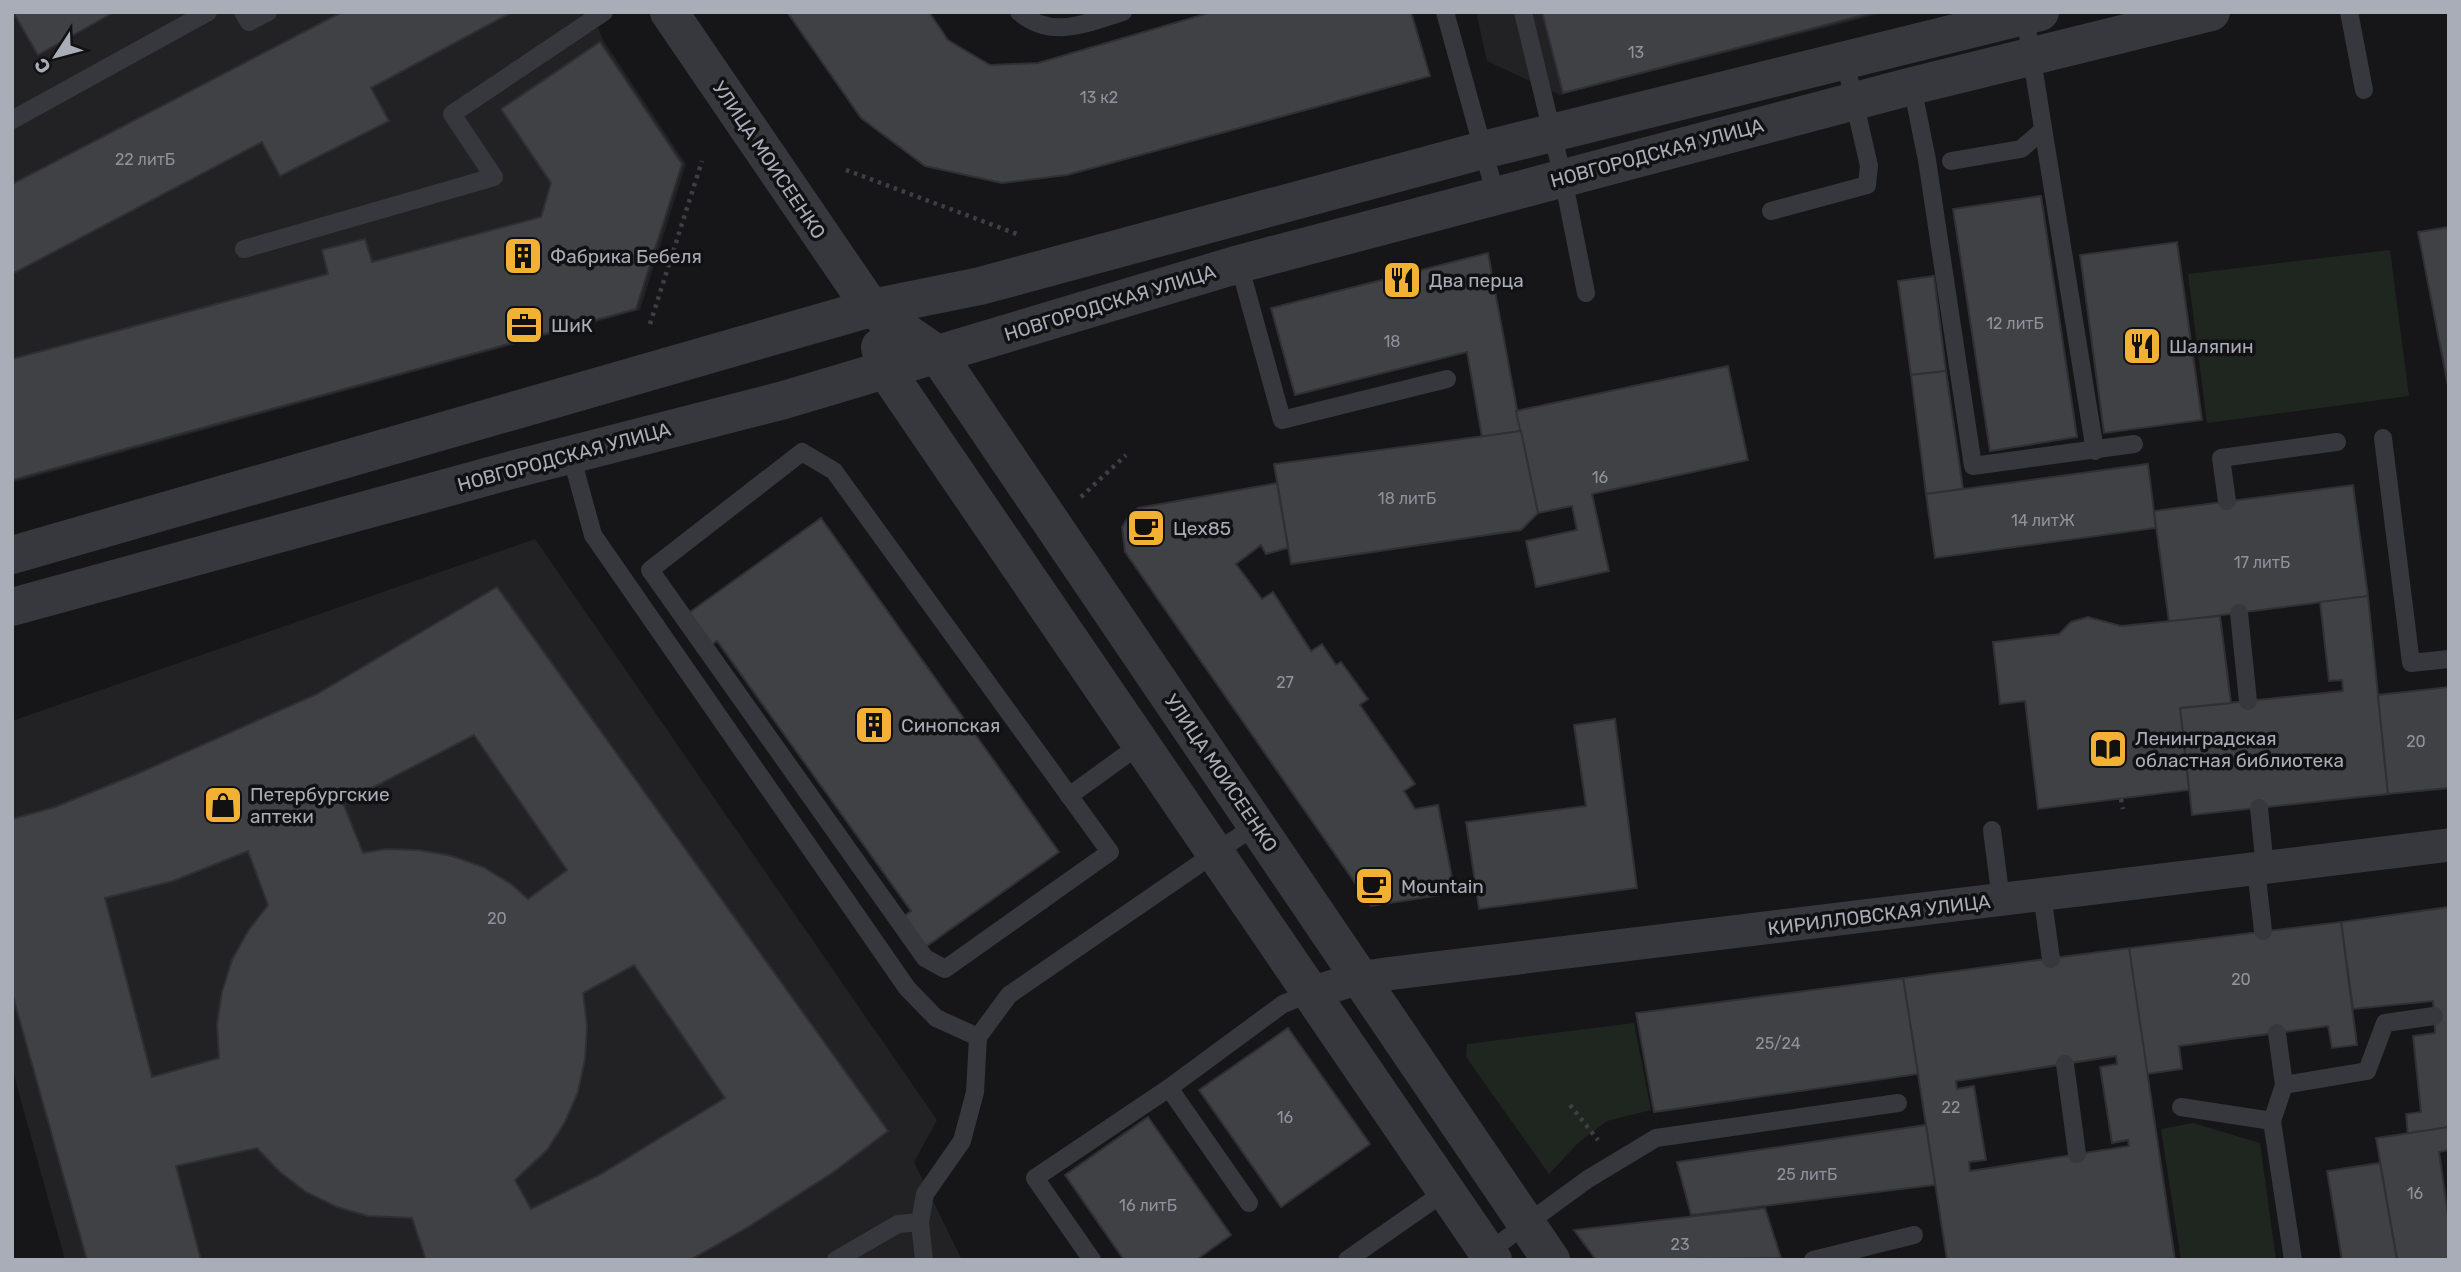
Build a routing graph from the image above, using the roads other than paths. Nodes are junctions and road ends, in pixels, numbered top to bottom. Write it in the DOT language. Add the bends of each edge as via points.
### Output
graph roads {
  1 [pos="208,12"];
  2 [pos="243,12"];
  3 [pos="268,12"];
  4 [pos="604,12"];
  5 [pos="668,12"];
  6 [pos="1019,12"];
  7 [pos="1124,12"];
  8 [pos="1445,12"];
  9 [pos="1523,12"];
  10 [pos="2211,12"];
  11 [pos="2349,12"];
  12 [pos="2032,14"];
  13 [pos="1903,47"];
  14 [pos="2031,56"];
  15 [pos="1845,61"];
  16 [pos="1912,86"];
  17 [pos="2364,90"];
  18 [pos="1855,101"];
  19 [pos="12,120"];
  20 [pos="2043,130"];
  21 [pos="1552,132"];
  22 [pos="1483,150"];
  23 [pos="1951,161"];
  24 [pos="1563,178"];
  25 [pos="1496,196"];
  26 [pos="1771,211"];
  27 [pos="244,249"];
  28 [pos="1239,264"];
  29 [pos="1586,293"];
  30 [pos="871,307"];
  31 [pos="937,354"];
  32 [pos="886,369"];
  33 [pos="1447,379"];
  34 [pos="2383,438"];
  35 [pos="2337,442"];
  36 [pos="2134,444"];
  37 [pos="2095,451"];
  38 [pos="571,455"];
  39 [pos="2227,501"];
  40 [pos="12,555"];
  41 [pos="12,607"];
  42 [pos="2239,613"];
  43 [pos="2449,659"];
  44 [pos="2248,701"];
  45 [pos="1141,744"];
  46 [pos="1069,796"];
  47 [pos="2259,808"];
  48 [pos="1256,825"];
  49 [pos="1992,830"];
  50 [pos="2449,845"];
  51 [pos="1216,853"];
  52 [pos="2260,868"];
  53 [pos="2042,894"];
  54 [pos="2001,900"];
  55 [pos="2263,931"];
  56 [pos="2051,959"];
  57 [pos="1359,978"];
  58 [pos="1311,993"];
  59 [pos="2434,1016"];
  60 [pos="2277,1033"];
  61 [pos="978,1037"];
  62 [pos="2065,1064"];
  63 [pos="2284,1085"];
  64 [pos="1169,1088"];
  65 [pos="1898,1104"];
  66 [pos="2181,1107"];
  67 [pos="2272,1121"];
  68 [pos="2077,1154"];
  69 [pos="1446,1191"];
  70 [pos="1249,1203"];
  71 [pos="919,1222"];
  72 [pos="1527,1225"];
  73 [pos="1914,1235"];
  74 [pos="1491,1256"];
  75 [pos="836,1260"];
  76 [pos="925,1260"];
  77 [pos="1092,1260"];
  78 [pos="1347,1260"];
  79 [pos="1551,1260"];
  80 [pos="1813,1260"];
  81 [pos="2293,1260"];
  1 -- 19 [label="lane"];
  2 -- 3 [label="lane" via="249,22"];
  4 -- 27 [label="lane" via="453,114 495,177"];
  5 -- 30 [label="street, УЛИЦА МОИСЕЕНКО"];
  6 -- 7 [label="lane" via="1033,24 1063,30"];
  8 -- 22 [label="lane"];
  9 -- 21 [label="lane"];
  10 -- 14 [label="street, НОВГОРОДСКАЯ УЛИЦА"];
  11 -- 17 [label="lane"];
  12 -- 13 [label="street"];
  12 -- 14 [label="lane"];
  13 -- 15 [label="street"];
  13 -- 16 [label="lane"];
  14 -- 16 [label="street, НОВГОРОДСКАЯ УЛИЦА"];
  14 -- 20 [label="lane"];
  15 -- 18 [label="lane"];
  15 -- 21 [label="street"];
  16 -- 18 [label="street, НОВГОРОДСКАЯ УЛИЦА"];
  16 -- 37 [label="lane" via="1973,466"];
  18 -- 24 [label="street, НОВГОРОДСКАЯ УЛИЦА"];
  18 -- 26 [label="lane" via="1869,166 1867,185"];
  20 -- 23 [label="lane" via="2021,149"];
  20 -- 37 [label="lane"];
  21 -- 22 [label="street"];
  21 -- 24 [label="lane"];
  22 -- 25 [label="lane"];
  22 -- 30 [label="street" via="981,286"];
  24 -- 25 [label="street, НОВГОРОДСКАЯ УЛИЦА"];
  24 -- 29 [label="lane"];
  25 -- 28 [label="street, НОВГОРОДСКАЯ УЛИЦА"];
  28 -- 31 [label="street, НОВГОРОДСКАЯ УЛИЦА"];
  28 -- 33 [label="lane" via="1282,420"];
  30 -- 31 [label="street, УЛИЦА МОИСЕЕНКО"];
  30 -- 32 [label="street, УЛИЦА МОИСЕЕНКО"];
  30 -- 40 [label="street"];
  31 -- 32 [label="street, НОВГОРОДСКАЯ УЛИЦА"];
  31 -- 48 [label="street, УЛИЦА МОИСЕЕНКО"];
  32 -- 38 [label="street, НОВГОРОДСКАЯ УЛИЦА"];
  32 -- 45 [label="street, УЛИЦА МОИСЕЕНКО"];
  34 -- 43 [label="lane" via="2411,663"];
  35 -- 39 [label="lane" via="2221,458"];
  36 -- 37 [label="lane"];
  38 -- 41 [label="street, НОВГОРОДСКАЯ УЛИЦА"];
  38 -- 61 [label="lane" via="593,535 899,977 936,1018"];
  42 -- 44 [label="lane"];
  45 -- 46 [label="lane"];
  45 -- 51 [label="street, УЛИЦА МОИСЕЕНКО"];
  46 -- 46 [label="lane" via="834,471 802,452 650,570 925,958 935,964 945,969 1110,852"];
  47 -- 52 [label="lane"];
  48 -- 51 [label="lane"];
  48 -- 57 [label="street, УЛИЦА МОИСЕЕНКО"];
  49 -- 54 [label="lane"];
  50 -- 52 [label="street, КИРИЛЛОВСКАЯ УЛИЦА"];
  51 -- 58 [label="street, УЛИЦА МОИСЕЕНКО"];
  51 -- 61 [label="lane" via="1009,995"];
  52 -- 53 [label="street, КИРИЛЛОВСКАЯ УЛИЦА"];
  52 -- 55 [label="lane"];
  53 -- 54 [label="street, КИРИЛЛОВСКАЯ УЛИЦА"];
  53 -- 56 [label="lane"];
  54 -- 57 [label="street, КИРИЛЛОВСКАЯ УЛИЦА"];
  57 -- 58 [label="street, КИРИЛЛОВСКАЯ УЛИЦА"];
  57 -- 72 [label="street, УЛИЦА МОИСЕЕНКО"];
  58 -- 64 [label="lane" via="1283,1004"];
  58 -- 69 [label="street, УЛИЦА МОИСЕЕНКО"];
  59 -- 63 [label="lane" via="2385,1023 2367,1072"];
  60 -- 63 [label="lane"];
  61 -- 71 [label="lane" via="975,1092 962,1141 925,1194"];
  62 -- 68 [label="lane"];
  63 -- 67 [label="lane"];
  64 -- 70 [label="lane"];
  64 -- 77 [label="lane" via="1035,1178"];
  65 -- 72 [label="lane" via="1656,1138 1588,1179"];
  66 -- 67 [label="lane"];
  67 -- 81 [label="lane"];
  69 -- 74 [label="street, УЛИЦА МОИСЕЕНКО"];
  69 -- 78 [label="lane"];
  71 -- 75 [label="lane" via="898,1224"];
  71 -- 76 [label="lane"];
  72 -- 74 [label="lane"];
  72 -- 79 [label="street, УЛИЦА МОИСЕЕНКО"];
  73 -- 80 [label="lane"];
}
